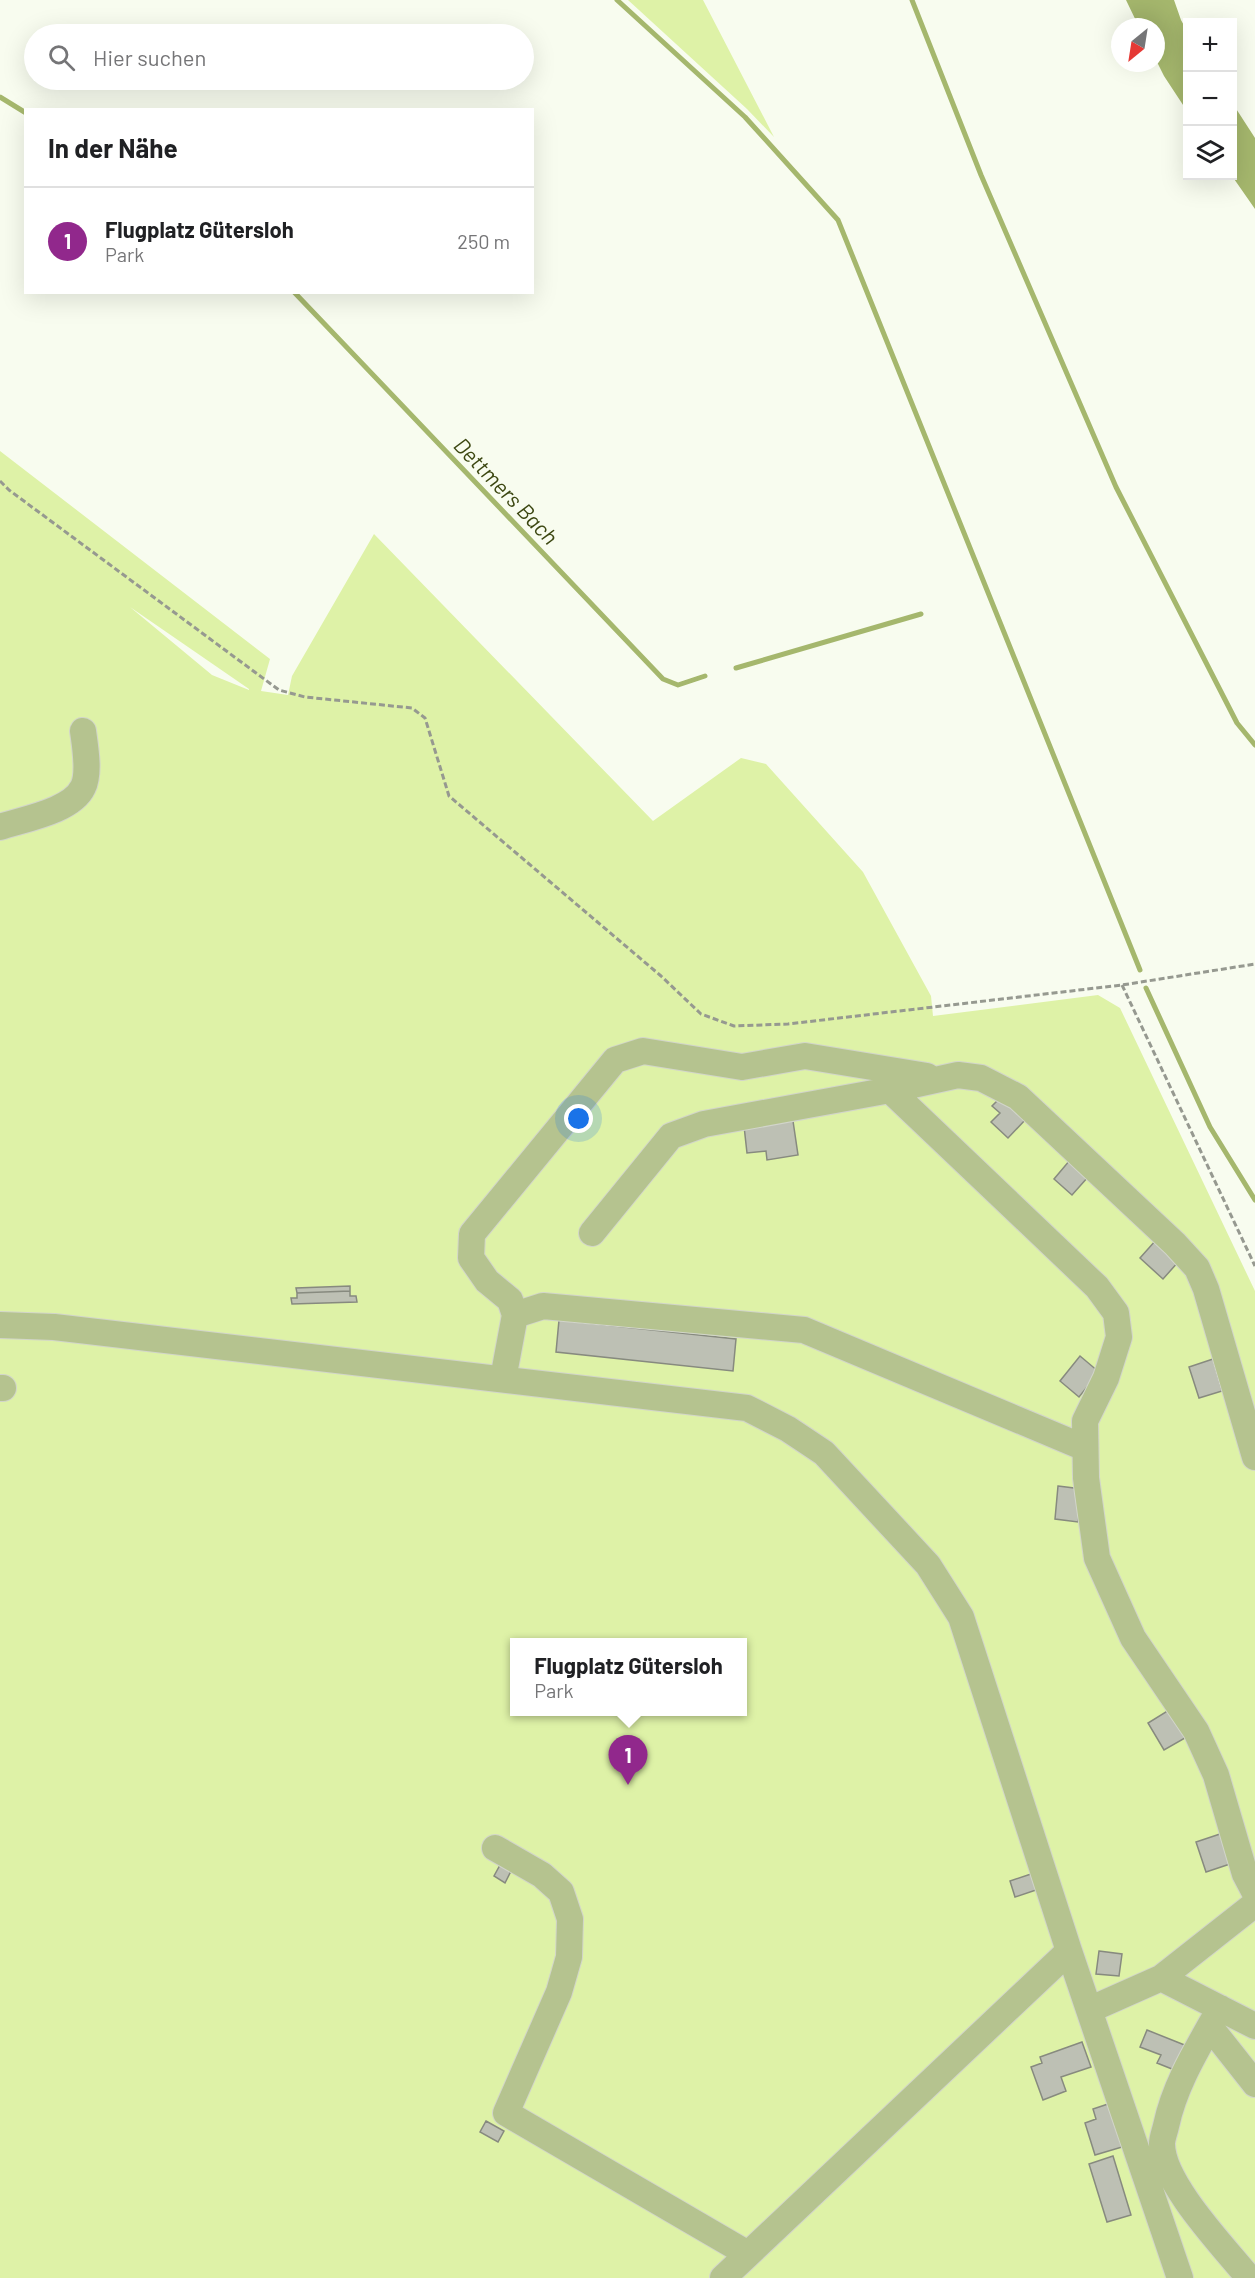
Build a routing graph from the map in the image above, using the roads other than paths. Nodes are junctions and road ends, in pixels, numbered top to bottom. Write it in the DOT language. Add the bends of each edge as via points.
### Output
graph roads {
  1 [pos="83,731"];
  2 [pos="0,827"];
  3 [pos="939,1078"];
  4 [pos="890,1090"];
  5 [pos="592,1233"];
  6 [pos="515,1315"];
  7 [pos="0,1325"];
  8 [pos="503,1379"];
  9 [pos="1085,1448"];
  10 [pos="1255,1457"];
  11 [pos="495,1848"];
  12 [pos="1255,1893"];
  13 [pos="1255,1904"];
  14 [pos="1069,1951"];
  15 [pos="1161,1978"];
  16 [pos="1089,2010"];
  17 [pos="1215,2018"];
  18 [pos="1255,2026"];
  19 [pos="1255,2084"];
  20 [pos="748,2254"];
  21 [pos="1250,2277"];
  22 [pos="723,2278"];
  23 [pos="1180,2278"];
  1 -- 2 [label="lane" via="83,787 66,805"];
  3 -- 4 [label="lane"];
  3 -- 6 [label="lane" via="805,1056 742,1067 643,1051 615,1060 472,1234 471,1258 488,1281 510,1300"];
  3 -- 10 [label="lane" via="981,1078 1018,1096 1197,1268"];
  4 -- 5 [label="lane" via="704,1124 671,1136"];
  4 -- 9 [label="lane" via="1096,1287 1116,1313 1119,1337 1106,1378 1085,1420"];
  6 -- 8 [label="lane"];
  6 -- 9 [label="lane" via="543,1306 804,1330"];
  7 -- 8 [label="lane" via="54,1327"];
  8 -- 14 [label="lane" via="747,1408 824,1453 928,1565 961,1617"];
  9 -- 12 [label="lane" via="1097,1558 1133,1638 1196,1731 1216,1775 1245,1874"];
  11 -- 20 [label="lane" via="542,1875 561,1892 570,1919 569,1957 560,1992 506,2113"];
  13 -- 15 [label="lane"];
  14 -- 16 [label="lane"];
  14 -- 20 [label="lane"];
  15 -- 16 [label="lane"];
  15 -- 17 [label="lane"];
  16 -- 23 [label="lane"];
  17 -- 18 [label="lane"];
  17 -- 19 [label="lane"];
  17 -- 21 [label="lane" via="1180,2081 1162,2144 1168,2170 1187,2201"];
  20 -- 22 [label="lane"];
}
